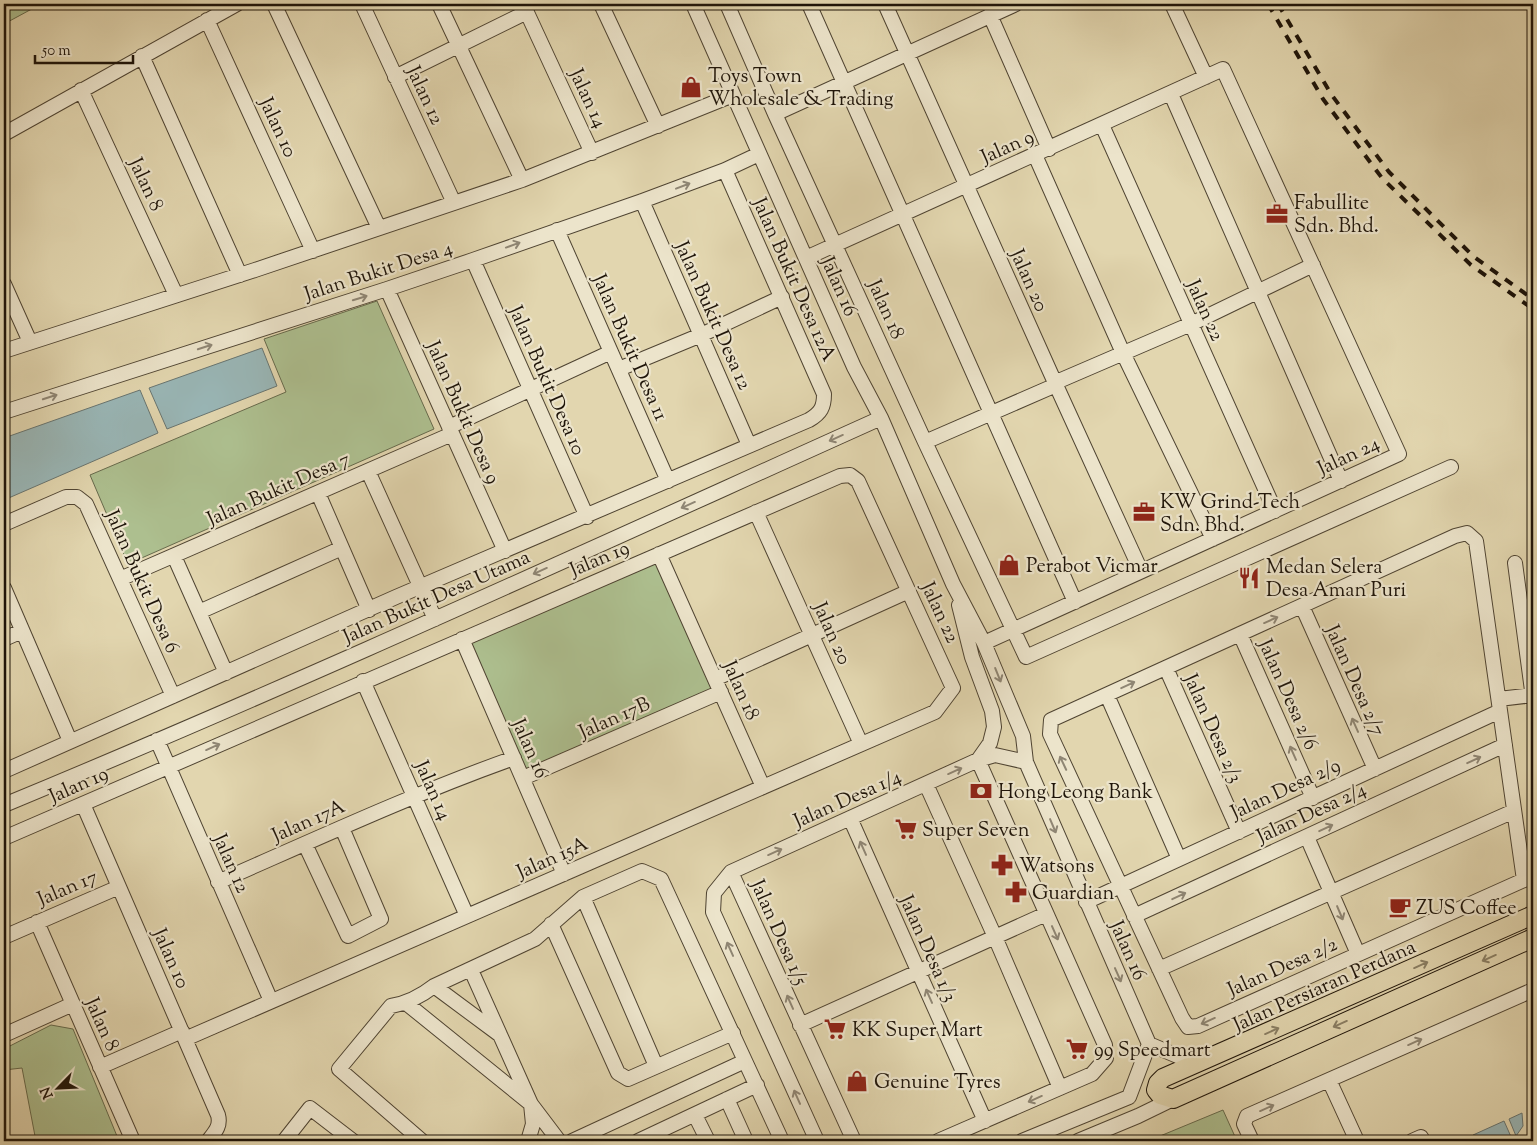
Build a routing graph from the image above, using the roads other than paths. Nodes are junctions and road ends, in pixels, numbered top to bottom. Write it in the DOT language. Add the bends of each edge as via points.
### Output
graph roads {
  1 [pos="237,4"];
  2 [pos="274,4"];
  3 [pos="362,4"];
  4 [pos="439,4"];
  5 [pos="601,4"];
  6 [pos="693,4"];
  7 [pos="727,4"];
  8 [pos="809,4"];
  9 [pos="885,4"];
  10 [pos="1016,4"];
  11 [pos="1172,4"];
  12 [pos="525,8"];
  13 [pos="990,16"];
  14 [pos="208,20"];
  15 [pos="459,45"];
  16 [pos="906,53"];
  17 [pos="142,56"];
  18 [pos="1223,69"];
  19 [pos="395,77"];
  20 [pos="1206,77"];
  21 [pos="843,82"];
  22 [pos="81,90"];
  23 [pos="1171,94"];
  24 [pos="733,95"];
  25 [pos="775,114"];
  26 [pos="1102,125"];
  27 [pos="658,126"];
  28 [pos="4,134"];
  29 [pos="1049,149"];
  30 [pos="592,152"];
  31 [pos="760,154"];
  32 [pos="1035,155"];
  33 [pos="725,170"];
  34 [pos="522,180"];
  35 [pos="966,186"];
  36 [pos="642,201"];
  37 [pos="454,203"];
  38 [pos="902,215"];
  39 [pos="379,228"];
  40 [pos="557,230"];
  41 [pos="835,245"];
  42 [pos="313,250"];
  43 [pos="806,258"];
  44 [pos="473,260"];
  45 [pos="1313,265"];
  46 [pos="240,275"];
  47 [pos="4,284"];
  48 [pos="387,289"];
  49 [pos="1258,292"];
  50 [pos="176,295"];
  51 [pos="782,296"];
  52 [pos="1191,324"];
  53 [pos="701,335"];
  54 [pos="30,342"];
  55 [pos="4,351"];
  56 [pos="611,352"];
  57 [pos="1123,353"];
  58 [pos="619,369"];
  59 [pos="1055,384"];
  60 [pos="530,389"];
  61 [pos="824,405"];
  62 [pos="4,412"];
  63 [pos="990,414"];
  64 [pos="881,418"];
  65 [pos="450,431"];
  66 [pos="925,442"];
  67 [pos="749,444"];
  68 [pos="1451,467"];
  69 [pos="368,471"];
  70 [pos="850,475"];
  71 [pos="668,481"];
  72 [pos="1341,481"];
  73 [pos="318,493"];
  74 [pos="1275,511"];
  75 [pos="756,512"];
  76 [pos="587,517"];
  77 [pos="4,524"];
  78 [pos="1212,539"];
  79 [pos="342,548"];
  80 [pos="505,551"];
  81 [pos="659,554"];
  82 [pos="174,556"];
  83 [pos="1515,563"];
  84 [pos="1141,571"];
  85 [pos="120,579"];
  86 [pos="953,584"];
  87 [pos="420,587"];
  88 [pos="4,588"];
  89 [pos="909,591"];
  90 [pos="1075,602"];
  91 [pos="1302,606"];
  92 [pos="369,610"];
  93 [pos="199,612"];
  94 [pos="435,619"];
  95 [pos="1013,630"];
  96 [pos="22,631"];
  97 [pos="1240,634"];
  98 [pos="812,635"];
  99 [pos="462,638"];
  100 [pos="4,639"];
  101 [pos="984,643"];
  102 [pos="1166,668"];
  103 [pos="226,673"];
  104 [pos="363,681"];
  105 [pos="718,685"];
  106 [pos="1107,695"];
  107 [pos="172,696"];
  108 [pos="1533,696"];
  109 [pos="1499,705"];
  110 [pos="935,712"];
  111 [pos="157,740"];
  112 [pos="70,741"];
  113 [pos="861,744"];
  114 [pos="1505,745"];
  115 [pos="514,758"];
  116 [pos="978,760"];
  117 [pos="1026,762"];
  118 [pos="168,766"];
  119 [pos="1375,769"];
  120 [pos="4,772"];
  121 [pos="523,778"];
  122 [pos="926,784"];
  123 [pos="763,787"];
  124 [pos="414,796"];
  125 [pos="1313,798"];
  126 [pos="82,804"];
  127 [pos="4,805"];
  128 [pos="1514,811"];
  129 [pos="850,818"];
  130 [pos="342,828"];
  131 [pos="1239,832"];
  132 [pos="1306,837"];
  133 [pos="4,838"];
  134 [pos="305,844"];
  135 [pos="1179,859"];
  136 [pos="731,872"];
  137 [pos="564,874"];
  138 [pos="1529,878"];
  139 [pos="218,882"];
  140 [pos="1121,886"];
  141 [pos="119,887"];
  142 [pos="1331,892"];
  143 [pos="583,897"];
  144 [pos="1086,902"];
  145 [pos="1046,914"];
  146 [pos="467,916"];
  147 [pos="1134,916"];
  148 [pos="1533,916"];
  149 [pos="37,922"];
  150 [pos="551,924"];
  151 [pos="4,937"];
  152 [pos="995,937"];
  153 [pos="1533,938"];
  154 [pos="1358,954"];
  155 [pos="1159,969"];
  156 [pos="471,970"];
  157 [pos="918,972"];
  158 [pos="434,986"];
  159 [pos="1533,990"];
  160 [pos="271,1001"];
  161 [pos="73,1004"];
  162 [pos="406,1004"];
  163 [pos="800,1025"];
  164 [pos="732,1033"];
  165 [pos="4,1035"];
  166 [pos="183,1035"];
  167 [pos="500,1036"];
  168 [pos="1149,1044"];
  169 [pos="1207,1059"];
  170 [pos="745,1061"];
  171 [pos="656,1066"];
  172 [pos="100,1067"];
  173 [pos="1329,1080"];
  174 [pos="756,1085"];
  175 [pos="1060,1088"];
  176 [pos="1129,1097"];
  177 [pos="727,1099"];
  178 [pos="1173,1099"];
  179 [pos="531,1104"];
  180 [pos="695,1115"];
  181 [pos="1138,1116"];
  182 [pos="985,1121"];
  183 [pos="133,1141"];
  184 [pos="208,1141"];
  185 [pos="284,1141"];
  186 [pos="354,1141"];
  187 [pos="422,1141"];
  188 [pos="528,1141"];
  189 [pos="559,1141"];
  190 [pos="572,1141"];
  191 [pos="638,1141"];
  192 [pos="708,1141"];
  193 [pos="746,1141"];
  194 [pos="782,1141"];
  195 [pos="817,1141"];
  196 [pos="854,1141"];
  197 [pos="938,1141"];
  198 [pos="1022,1141"];
  199 [pos="1078,1141"];
  200 [pos="1252,1141"];
  201 [pos="1357,1141"];
  202 [pos="1412,1141"];
  203 [pos="1423,1141"];
  1 -- 14 [label="street"];
  2 -- 39 [label="street"];
  3 -- 19 [label="street, Jalan 12"];
  4 -- 15 [label="street"];
  5 -- 27 [label="street"];
  6 -- 24 [label="street, Jalan 16"];
  7 -- 25 [label="street, Jalan 18"];
  8 -- 21 [label="street"];
  9 -- 16 [label="street, Jalan 20"];
  10 -- 13 [label="street"];
  11 -- 20 [label="street"];
  12 -- 15 [label="street"];
  12 -- 30 [label="street, Jalan 14"];
  13 -- 16 [label="street"];
  13 -- 29 [label="street"];
  14 -- 17 [label="street"];
  14 -- 42 [label="street, Jalan 10"];
  15 -- 19 [label="street"];
  15 -- 34 [label="street"];
  16 -- 21 [label="street"];
  16 -- 35 [label="street, Jalan 20"];
  17 -- 22 [label="street"];
  17 -- 46 [label="street"];
  18 -- 20 [label="street, Jalan 9"];
  18 -- 45 [label="street, Jalan 24"];
  19 -- 37 [label="street, Jalan 12"];
  20 -- 23 [label="street, Jalan 9"];
  21 -- 25 [label="street"];
  21 -- 38 [label="street"];
  22 -- 28 [label="street"];
  22 -- 50 [label="street, Jalan 8"];
  23 -- 26 [label="street, Jalan 9"];
  23 -- 49 [label="street"];
  24 -- 27 [label="street, Jalan 14"];
  24 -- 31 [label="street, Jalan 16"];
  25 -- 41 [label="street, Jalan 18"];
  26 -- 29 [label="street, Jalan 9"];
  26 -- 52 [label="street, Jalan 22"];
  27 -- 30 [label="street, Jalan 14"];
  29 -- 32 [label="street, Jalan 9"];
  30 -- 34 [label="street"];
  31 -- 33 [label="street, Jalan Bukit Desa 4"];
  31 -- 43 [label="street, Jalan 16"];
  32 -- 35 [label="street, Jalan 9"];
  32 -- 57 [label="street"];
  36 -- 33 [label="street, Jalan Bukit Desa 4, one-way"];
  33 -- 51 [label="street, Jalan Bukit Desa 12A"];
  34 -- 37 [label="street"];
  35 -- 38 [label="street, Jalan 9"];
  35 -- 59 [label="street, Jalan 20"];
  36 -- 40 [label="street, Jalan Bukit Desa 4"];
  36 -- 53 [label="street, Jalan Bukit Desa 12"];
  37 -- 39 [label="street"];
  38 -- 41 [label="street, Jalan 9"];
  38 -- 63 [label="street"];
  39 -- 42 [label="street"];
  44 -- 40 [label="street, Jalan Bukit Desa 4, one-way"];
  40 -- 56 [label="street, Jalan Bukit Desa 11"];
  41 -- 43 [label="street, Jalan 9"];
  41 -- 66 [label="street, Jalan 18"];
  42 -- 46 [label="street"];
  43 -- 64 [label="street, Jalan 16" via="854,367"];
  44 -- 48 [label="street, Jalan Bukit Desa 4"];
  44 -- 60 [label="street, Jalan Bukit Desa 10"];
  45 -- 49 [label="street"];
  45 -- 72 [label="street, Jalan 24" via="1399,454"];
  46 -- 50 [label="street"];
  47 -- 54 [label="street"];
  62 -- 48 [label="street, Jalan Bukit Desa 4, one-way"];
  48 -- 65 [label="street, Jalan Bukit Desa 9"];
  49 -- 52 [label="street"];
  49 -- 72 [label="street"];
  50 -- 54 [label="street"];
  51 -- 53 [label="street"];
  51 -- 61 [label="street, Jalan Bukit Desa 12A" via="824,394"];
  52 -- 57 [label="street"];
  52 -- 74 [label="street, Jalan 22"];
  53 -- 58 [label="street"];
  53 -- 67 [label="street, Jalan Bukit Desa 12"];
  54 -- 55 [label="street"];
  56 -- 58 [label="street, Jalan Bukit Desa 11"];
  56 -- 60 [label="street, Jalan Bukit Desa 7"];
  57 -- 59 [label="street"];
  57 -- 78 [label="street"];
  58 -- 71 [label="street, Jalan Bukit Desa 11"];
  59 -- 63 [label="street"];
  59 -- 84 [label="street, Jalan 20"];
  60 -- 65 [label="street, Jalan Bukit Desa 7"];
  60 -- 76 [label="street, Jalan Bukit Desa 10"];
  61 -- 67 [label="street, Jalan Bukit Desa Utama" via="819,414 809,420"];
  63 -- 66 [label="street"];
  63 -- 90 [label="street"];
  64 -- 86 [label="street, Jalan 16"];
  64 -- 94 [label="street, Jalan Bukit Desa Utama, one-way"];
  65 -- 69 [label="street, Jalan Bukit Desa 7"];
  65 -- 80 [label="street, Jalan Bukit Desa 9"];
  66 -- 95 [label="street, Jalan 18"];
  67 -- 71 [label="street, Jalan Bukit Desa Utama"];
  68 -- 95 [label="street, Jalan 18" via="1026,658"];
  69 -- 73 [label="street, Jalan Bukit Desa 7"];
  69 -- 87 [label="street"];
  70 -- 75 [label="street, Jalan 19" via="840,476"];
  70 -- 89 [label="street, Jalan 22" via="858,481"];
  71 -- 76 [label="street, Jalan Bukit Desa Utama"];
  72 -- 74 [label="street, Jalan 24"];
  73 -- 79 [label="street"];
  73 -- 82 [label="street, Jalan Bukit Desa 7"];
  74 -- 78 [label="street, Jalan 24"];
  75 -- 81 [label="street, Jalan 19"];
  75 -- 98 [label="street, Jalan 20"];
  76 -- 80 [label="street, Jalan Bukit Desa Utama"];
  77 -- 85 [label="street, Jalan Bukit Desa 6" via="66,497 77,497 86,504"];
  78 -- 84 [label="street, Jalan 24"];
  79 -- 92 [label="street"];
  79 -- 93 [label="street"];
  80 -- 87 [label="street, Jalan Bukit Desa Utama"];
  81 -- 99 [label="street, Jalan 19"];
  81 -- 105 [label="street, Jalan 18"];
  82 -- 85 [label="street, Jalan Bukit Desa 7"];
  82 -- 93 [label="street"];
  83 -- 108 [label="street"];
  84 -- 90 [label="street, Jalan 24"];
  85 -- 107 [label="street, Jalan Bukit Desa 6"];
  86 -- 101 [label="street, Jalan 16"];
  86 -- 116 [label="street, Jalan 16" via="972,657 992,711 994,727 990,743"];
  87 -- 92 [label="street, Jalan Bukit Desa Utama"];
  87 -- 94 [label="street"];
  88 -- 96 [label="street"];
  89 -- 98 [label="street, Jalan 17B"];
  89 -- 110 [label="street, Jalan 22" via="953,688"];
  90 -- 95 [label="street, Jalan 24"];
  97 -- 91 [label="street, one-way"];
  91 -- 109 [label="street" via="1467,533 1476,541"];
  119 -- 91 [label="street, Jalan Desa 2/7, one-way"];
  92 -- 103 [label="street, Jalan Bukit Desa Utama"];
  93 -- 103 [label="street"];
  94 -- 111 [label="street, Jalan Bukit Desa Utama"];
  95 -- 101 [label="street, Jalan 24"];
  96 -- 100 [label="street"];
  96 -- 112 [label="street"];
  97 -- 102 [label="street"];
  125 -- 97 [label="street, Jalan Desa 2/6, one-way"];
  98 -- 105 [label="street, Jalan 17B"];
  98 -- 113 [label="street, Jalan 20"];
  99 -- 104 [label="street, Jalan 19"];
  99 -- 115 [label="street, Jalan 16"];
  101 -- 117 [label="street, Jalan 16, one-way" via="1023,736"];
  106 -- 102 [label="street, one-way"];
  102 -- 131 [label="street, Jalan Desa 2/3"];
  103 -- 107 [label="street, Jalan Bukit Desa Utama"];
  118 -- 104 [label="street, Jalan 19, one-way"];
  104 -- 124 [label="street, Jalan 14"];
  105 -- 121 [label="street, Jalan 17B"];
  105 -- 123 [label="street, Jalan 18"];
  106 -- 135 [label="street"];
  140 -- 106 [label="street, Jalan Desa 2/2, one-way" via="1050,734 1051,720"];
  107 -- 112 [label="street, Jalan Bukit Desa Utama"];
  108 -- 109 [label="street, Jalan Desa 2/9"];
  109 -- 114 [label="street"];
  109 -- 119 [label="street, Jalan Desa 2/9"];
  110 -- 113 [label="street, Jalan 15A"];
  111 -- 118 [label="street, Jalan 12"];
  111 -- 127 [label="street, Jalan Bukit Desa Utama"];
  112 -- 120 [label="street, Jalan Bukit Desa Utama"];
  113 -- 123 [label="street, Jalan 15A"];
  114 -- 128 [label="street"];
  132 -- 114 [label="street, Jalan Desa 2/4, one-way"];
  115 -- 121 [label="street, Jalan 16"];
  115 -- 124 [label="street, Jalan 17A"];
  116 -- 117 [label="street" via="996,755"];
  122 -- 116 [label="street, Jalan Desa 1/4, one-way"];
  116 -- 145 [label="street"];
  117 -- 144 [label="street, Jalan 16, one-way"];
  118 -- 126 [label="street, Jalan 19"];
  118 -- 139 [label="street, Jalan 12"];
  119 -- 125 [label="street, Jalan Desa 2/9"];
  121 -- 137 [label="street, Jalan 16"];
  122 -- 129 [label="street, Jalan Desa 1/4"];
  122 -- 152 [label="street"];
  123 -- 137 [label="street, Jalan 15A"];
  124 -- 130 [label="street, Jalan 17A"];
  124 -- 146 [label="street, Jalan 14"];
  125 -- 131 [label="street, Jalan Desa 2/9"];
  126 -- 133 [label="street, Jalan 19"];
  126 -- 141 [label="street, Jalan 10"];
  128 -- 138 [label="street"];
  128 -- 142 [label="street"];
  136 -- 129 [label="street, Jalan Desa 1/4, one-way"];
  157 -- 129 [label="street, Jalan Desa 1/3, one-way"];
  130 -- 134 [label="street, Jalan 17A"];
  130 -- 134 [label="street" via="381,919 348,936"];
  131 -- 135 [label="street, Jalan Desa 2/9"];
  132 -- 142 [label="street"];
  147 -- 132 [label="street, Jalan Desa 2/4, one-way"];
  134 -- 139 [label="street, Jalan 17A"];
  135 -- 140 [label="street, Jalan Desa 2/9"];
  163 -- 136 [label="street, Jalan Desa 1/5, one-way"];
  195 -- 136 [label="street, Jalan Desa 1/5, one-way" via="713,912 714,893"];
  137 -- 146 [label="street, Jalan 15A"];
  138 -- 154 [label="street, Jalan Desa 2/2"];
  139 -- 160 [label="street, Jalan 12"];
  140 -- 144 [label="street, Jalan Desa 2/9"];
  140 -- 147 [label="street, Jalan Desa 2/2"];
  141 -- 149 [label="street, Jalan 17"];
  141 -- 166 [label="street, Jalan 10"];
  142 -- 154 [label="street, one-way"];
  142 -- 155 [label="street"];
  143 -- 150 [label="street"];
  143 -- 164 [label="street" via="642,871 661,879"];
  143 -- 171 [label="street"];
  144 -- 168 [label="street, Jalan 16, one-way"];
  145 -- 152 [label="street"];
  145 -- 175 [label="street, one-way" via="1105,1045 1106,1058 1092,1074"];
  146 -- 160 [label="street, Jalan 15A"];
  147 -- 155 [label="street, Jalan Desa 2/2"];
  169 -- 148 [label="main road, Jalan Persiaran Perdana, one-way"];
  149 -- 151 [label="street, Jalan 17"];
  149 -- 161 [label="street, Jalan 8"];
  150 -- 156 [label="street" via="535,939"];
  150 -- 171 [label="street" via="618,1073 628,1079"];
  152 -- 157 [label="street"];
  152 -- 175 [label="street"];
  153 -- 178 [label="main road, one-way"];
  154 -- 155 [label="street, Jalan Desa 2/2, one-way" via="1198,1026 1188,1027"];
  156 -- 158 [label="street"];
  156 -- 167 [label="street"];
  157 -- 163 [label="street"];
  182 -- 157 [label="street, Jalan Desa 1/3, one-way"];
  158 -- 162 [label="street"];
  158 -- 167 [label="street"];
  173 -- 159 [label="street, one-way"];
  160 -- 166 [label="street, Jalan 15A"];
  161 -- 165 [label="street"];
  161 -- 172 [label="street, Jalan 8"];
  162 -- 179 [label="street"];
  162 -- 187 [label="street" via="390,1006 339,1070"];
  163 -- 196 [label="street, Jalan Desa 1/5"];
  164 -- 170 [label="street"];
  164 -- 171 [label="street"];
  166 -- 172 [label="street, Jalan 15A"];
  166 -- 184 [label="street, Jalan 10" via="220,1122"];
  167 -- 179 [label="street"];
  168 -- 169 [label="street" via="1187,1060"];
  168 -- 176 [label="street"];
  169 -- 178 [label="main road, Jalan Persiaran Perdana" via="1158,1083 1156,1090 1160,1096"];
  170 -- 174 [label="street"];
  170 -- 190 [label="street"];
  172 -- 183 [label="street, Jalan 8"];
  200 -- 173 [label="street, one-way" via="1244,1124 1247,1116"];
  173 -- 201 [label="street"];
  174 -- 177 [label="street"];
  174 -- 194 [label="street"];
  175 -- 182 [label="street, one-way"];
  176 -- 181 [label="street"];
  176 -- 198 [label="street"];
  177 -- 180 [label="street"];
  177 -- 193 [label="street"];
  178 -- 181 [label="street"];
  179 -- 188 [label="street" via="533,1124"];
  179 -- 189 [label="street"];
  180 -- 191 [label="street"];
  180 -- 192 [label="street"];
  181 -- 199 [label="street"];
  182 -- 197 [label="street"];
  185 -- 186 [label="street" via="310,1108"];
  202 -- 203 [label="street" via="1421,1137"];
}
